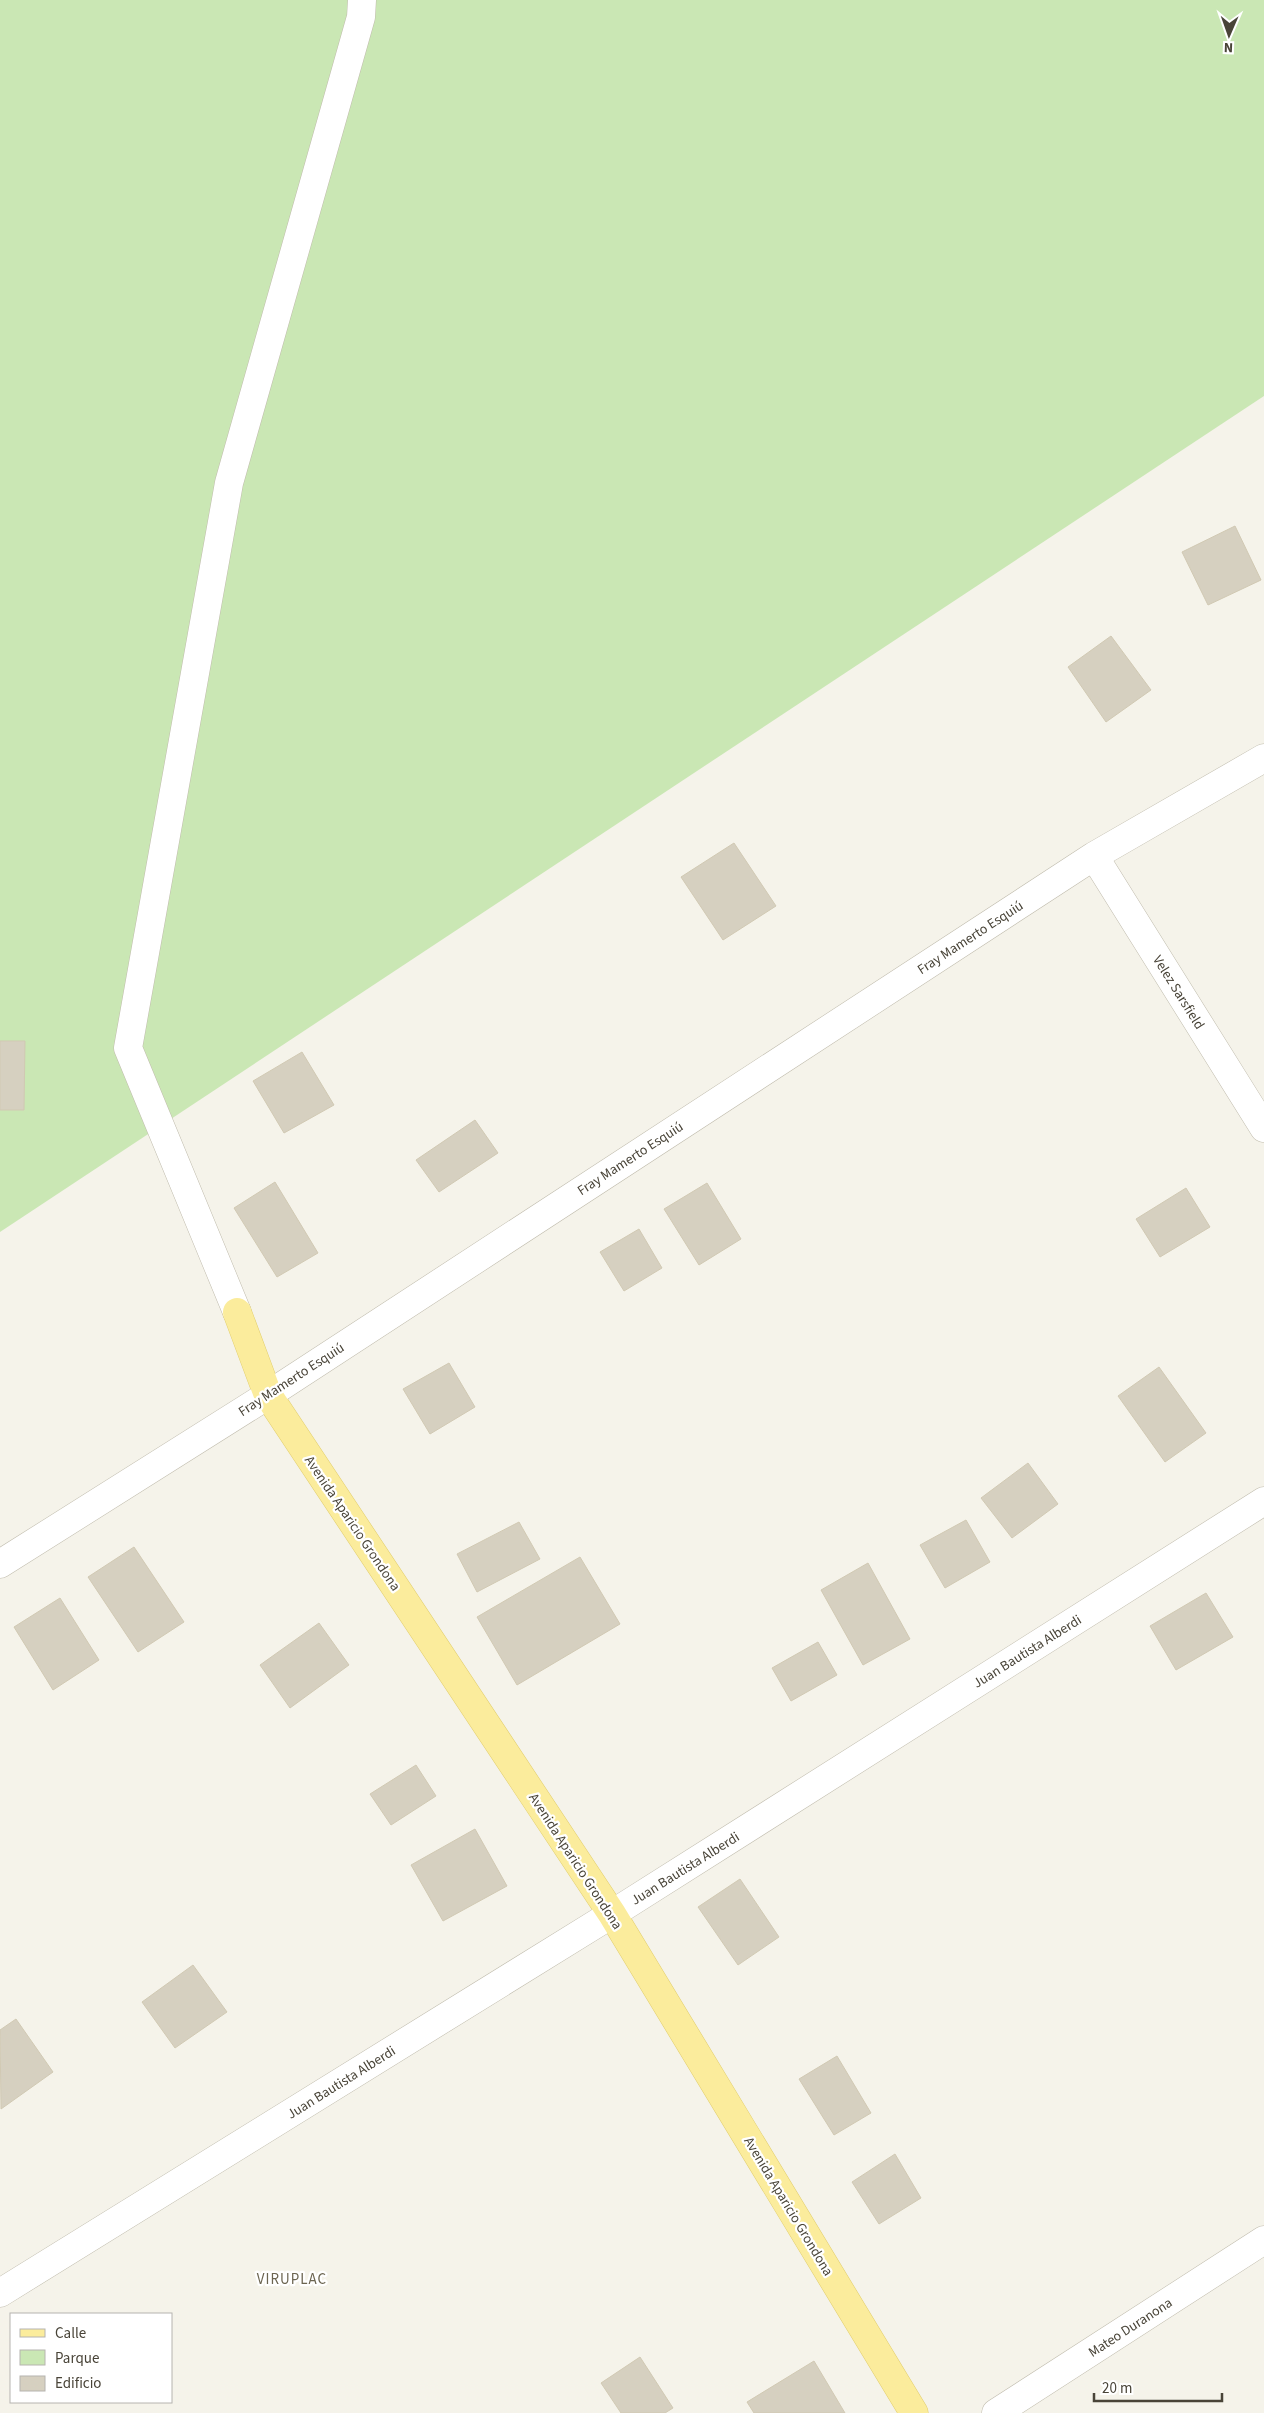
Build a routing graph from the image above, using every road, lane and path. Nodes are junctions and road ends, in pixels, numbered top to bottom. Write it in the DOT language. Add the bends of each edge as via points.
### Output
graph roads {
  1 [pos="362,0"];
  2 [pos="1264,758"];
  3 [pos="1094,856"];
  4 [pos="1264,1128"];
  5 [pos="236,1312"];
  6 [pos="268,1394"];
  7 [pos="1264,1501"];
  8 [pos="0,1564"];
  9 [pos="612,1914"];
  10 [pos="1264,2240"];
  11 [pos="0,2293"];
  12 [pos="914,2413"];
  13 [pos="996,2413"];
  1 -- 5 [label="street" via="361,17 229,483 128,1048"];
  2 -- 3 [label="street, Fray Mamerto Esquiú"];
  3 -- 4 [label="street, Velez Sarsfield"];
  3 -- 6 [label="street, Fray Mamerto Esquiú"];
  5 -- 6 [label="main road, Avenida Aparicio Grondona"];
  6 -- 8 [label="street, Fray Mamerto Esquiú"];
  6 -- 9 [label="main road, Avenida Aparicio Grondona"];
  7 -- 9 [label="street, Juan Bautista Alberdi"];
  9 -- 11 [label="street, Juan Bautista Alberdi"];
  9 -- 12 [label="main road, Avenida Aparicio Grondona"];
  10 -- 13 [label="street, Mateo Duranona"];
}
